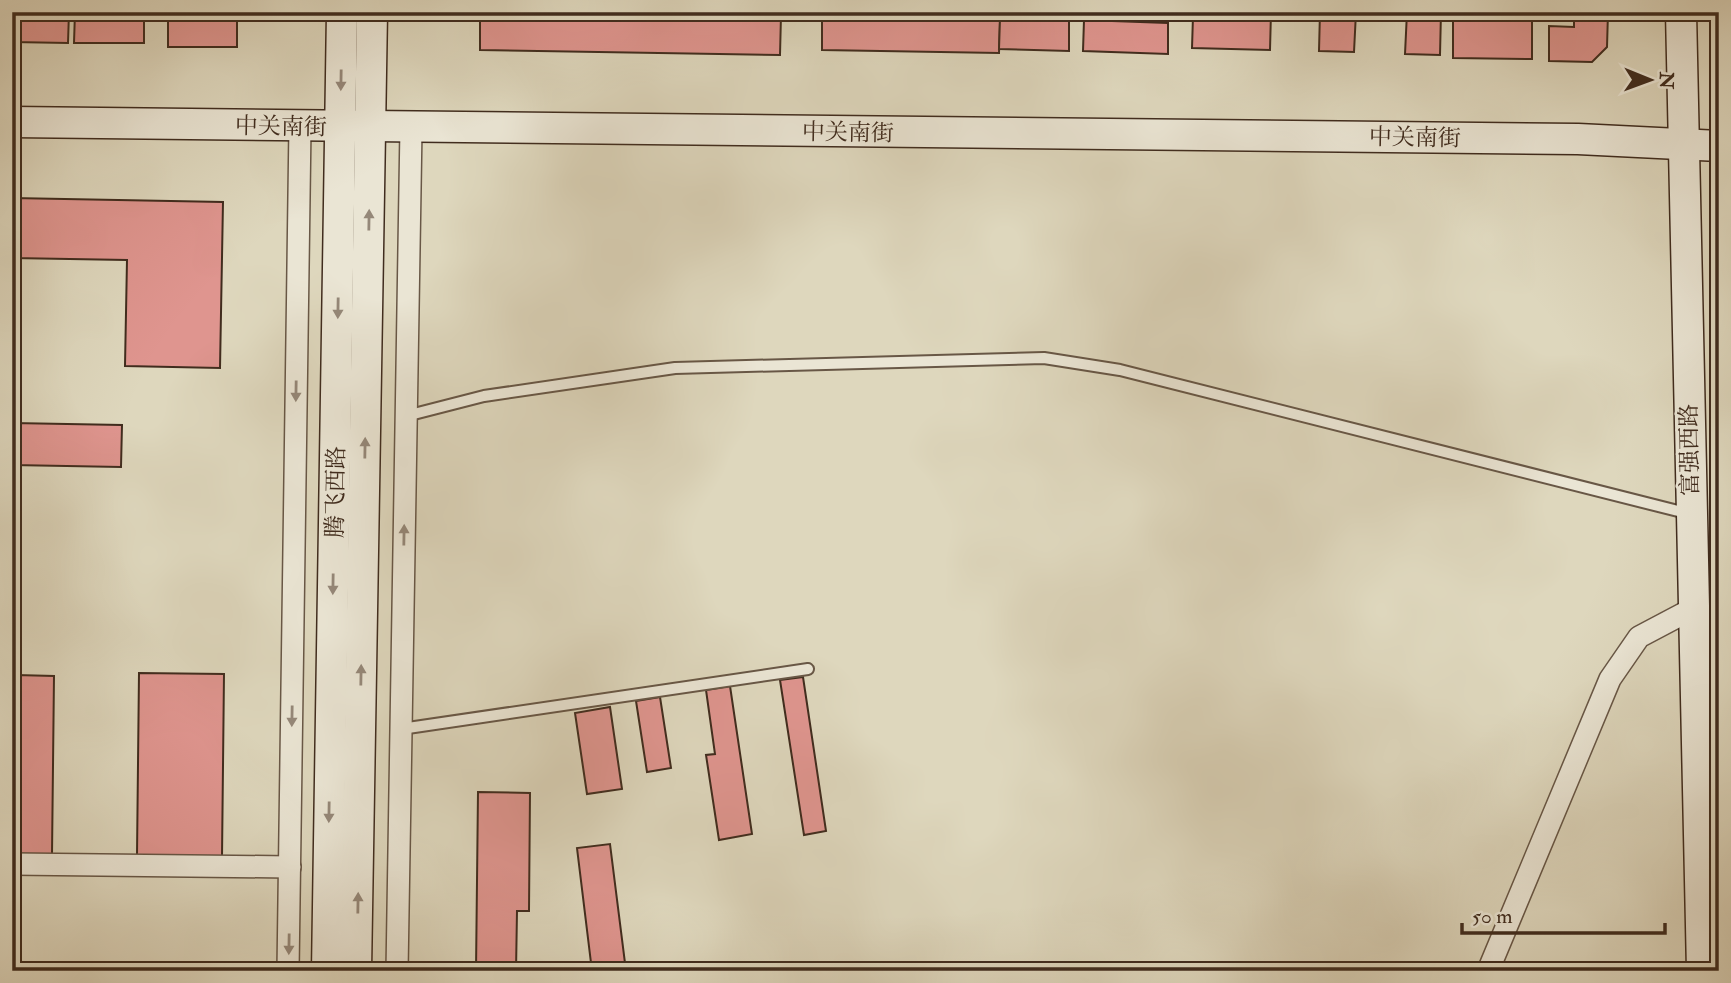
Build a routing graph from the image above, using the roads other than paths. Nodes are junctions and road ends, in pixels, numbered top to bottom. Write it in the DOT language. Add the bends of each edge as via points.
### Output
graph roads {
  1 [pos="342,12"];
  2 [pos="372,12"];
  3 [pos="1681,12"];
  4 [pos="12,122"];
  5 [pos="300,127"];
  6 [pos="340,127"];
  7 [pos="370,128"];
  8 [pos="411,128"];
  9 [pos="1684,144"];
  10 [pos="1719,146"];
  11 [pos="406,416"];
  12 [pos="1690,514"];
  13 [pos="1692,609"];
  14 [pos="808,669"];
  15 [pos="401,729"];
  16 [pos="12,864"];
  17 [pos="290,867"];
  18 [pos="289,971"];
  19 [pos="327,971"];
  20 [pos="356,971"];
  21 [pos="397,971"];
  22 [pos="1488,971"];
  23 [pos="1702,971"];
  1 -- 6 [label="street, 腾飞西路, one-way"];
  2 -- 7 [label="street, 腾飞西路"];
  3 -- 9 [label="street, 富强西路"];
  4 -- 5 [label="street, 中关南街"];
  5 -- 6 [label="street, 中关南街"];
  5 -- 17 [label="street, one-way"];
  6 -- 7 [label="street, 中关南街"];
  6 -- 19 [label="street, 腾飞西路, one-way"];
  7 -- 8 [label="street, 中关南街"];
  20 -- 7 [label="street, 腾飞西路, one-way"];
  8 -- 9 [label="street, 中关南街" via="1565,139"];
  8 -- 11 [label="street"];
  9 -- 10 [label="street, 中关南街"];
  9 -- 12 [label="street, 富强西路"];
  11 -- 12 [label="lane" via="484,396 675,368 1044,358 1120,370"];
  15 -- 11 [label="street, one-way"];
  12 -- 13 [label="street, 富强西路"];
  13 -- 22 [label="street" via="1639,637 1610,679"];
  13 -- 23 [label="street, 富强西路"];
  14 -- 15 [label="lane"];
  15 -- 21 [label="street"];
  16 -- 17 [label="street"];
  17 -- 18 [label="street, one-way"];
}
